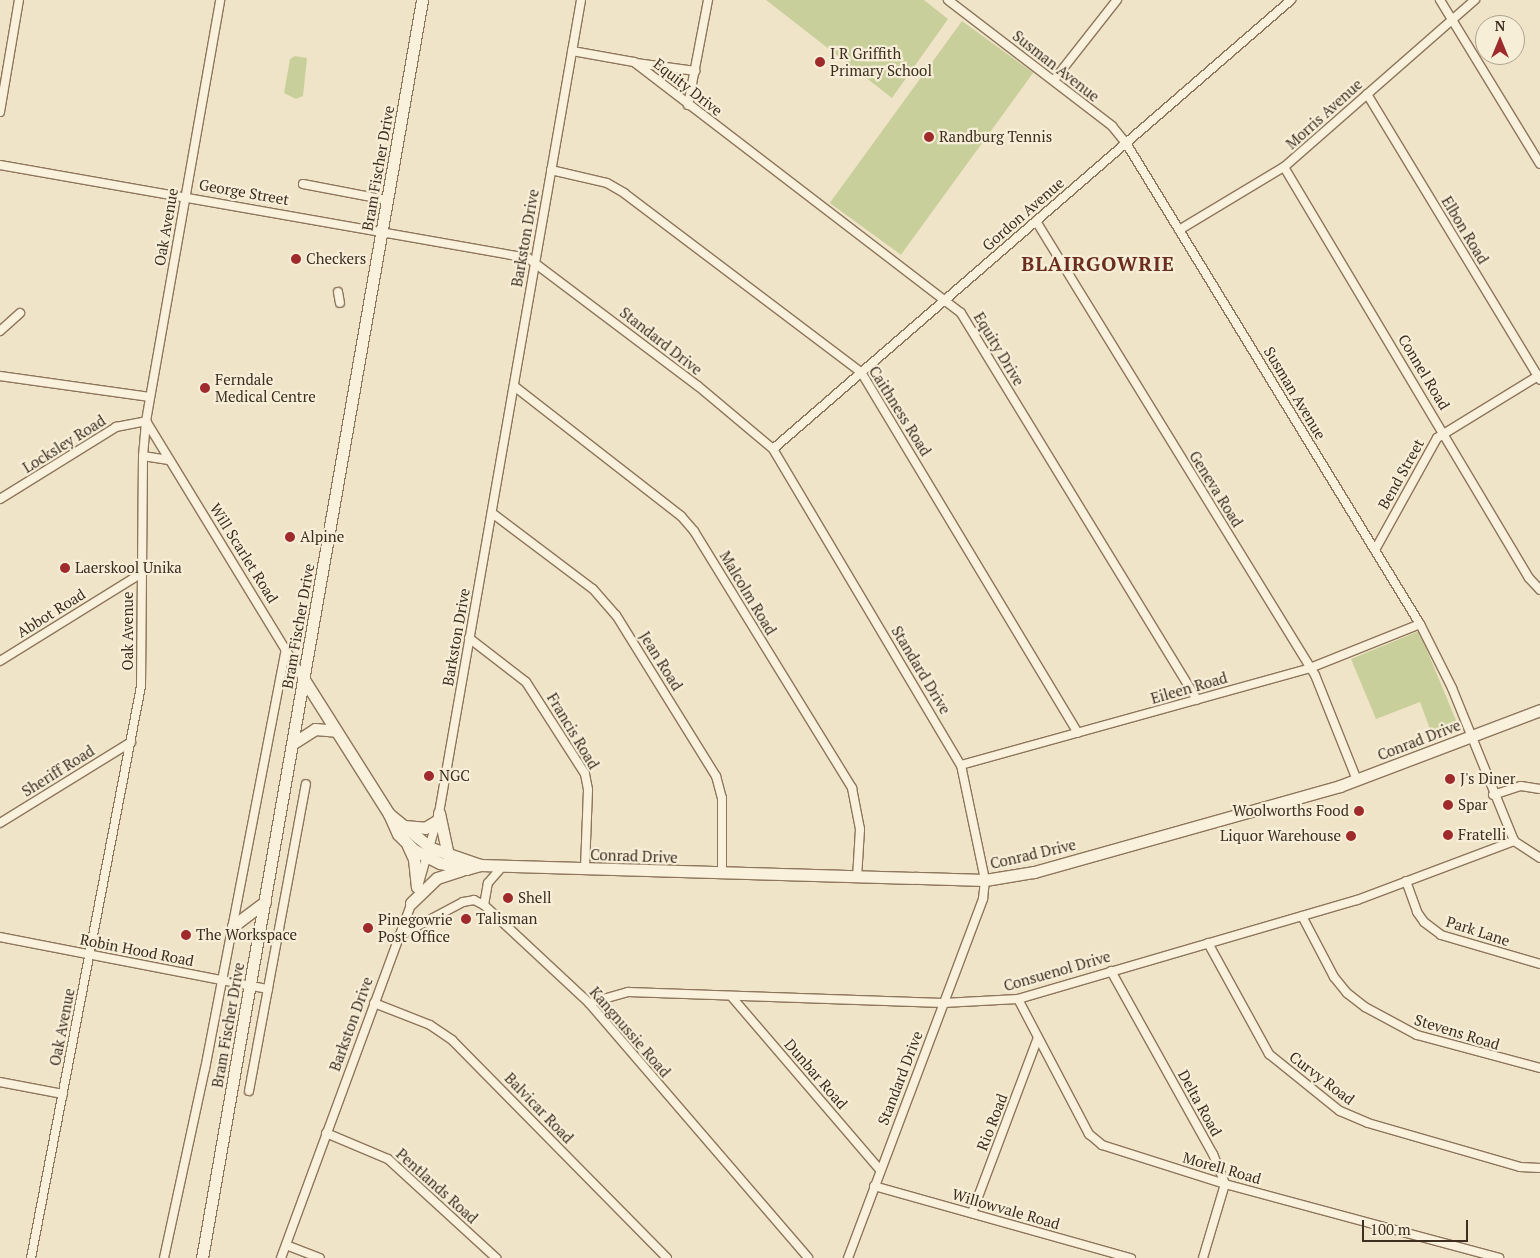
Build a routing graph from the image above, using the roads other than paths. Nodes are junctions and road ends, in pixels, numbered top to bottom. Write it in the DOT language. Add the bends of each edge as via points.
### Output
graph roads {
  1 [pos="19,0"];
  2 [pos="220,0"];
  3 [pos="422,0"];
  4 [pos="580,0"];
  5 [pos="708,0"];
  6 [pos="948,0"];
  7 [pos="1117,0"];
  8 [pos="1291,0"];
  9 [pos="1440,0"];
  10 [pos="1475,0"];
  11 [pos="1452,21"];
  12 [pos="572,51"];
  13 [pos="634,62"];
  14 [pos="695,71"];
  15 [pos="1054,80"];
  16 [pos="1367,94"];
  17 [pos="688,105"];
  18 [pos="0,112"];
  19 [pos="1126,143"];
  20 [pos="1540,164"];
  21 [pos="0,165"];
  22 [pos="1284,167"];
  23 [pos="551,170"];
  24 [pos="303,184"];
  25 [pos="186,196"];
  26 [pos="387,200"];
  27 [pos="1036,221"];
  28 [pos="1179,230"];
  29 [pos="382,231"];
  30 [pos="483,249"];
  31 [pos="535,262"];
  32 [pos="338,292"];
  33 [pos="944,301"];
  34 [pos="340,303"];
  35 [pos="20,313"];
  36 [pos="0,331"];
  37 [pos="861,372"];
  38 [pos="0,376"];
  39 [pos="1539,377"];
  40 [pos="514,386"];
  41 [pos="150,397"];
  42 [pos="146,421"];
  43 [pos="1444,432"];
  44 [pos="773,449"];
  45 [pos="143,456"];
  46 [pos="169,460"];
  47 [pos="0,499"];
  48 [pos="492,513"];
  49 [pos="1375,550"];
  50 [pos="142,573"];
  51 [pos="1540,590"];
  52 [pos="1420,624"];
  53 [pos="469,638"];
  54 [pos="286,650"];
  55 [pos="0,661"];
  56 [pos="1310,668"];
  57 [pos="303,678"];
  58 [pos="1197,700"];
  59 [pos="1540,710"];
  60 [pos="336,731"];
  61 [pos="1078,733"];
  62 [pos="1471,737"];
  63 [pos="131,742"];
  64 [pos="292,744"];
  65 [pos="961,765"];
  66 [pos="1357,780"];
  67 [pos="306,784"];
  68 [pos="1540,790"];
  69 [pos="1493,795"];
  70 [pos="389,814"];
  71 [pos="439,816"];
  72 [pos="0,823"];
  73 [pos="404,826"];
  74 [pos="405,841"];
  75 [pos="1514,841"];
  76 [pos="429,853"];
  77 [pos="448,855"];
  78 [pos="1540,858"];
  79 [pos="480,865"];
  80 [pos="504,866"];
  81 [pos="466,869"];
  82 [pos="584,869"];
  83 [pos="722,874"];
  84 [pos="857,878"];
  85 [pos="985,880"];
  86 [pos="1406,881"];
  87 [pos="417,888"];
  88 [pos="265,902"];
  89 [pos="411,903"];
  90 [pos="484,905"];
  91 [pos="1302,916"];
  92 [pos="233,926"];
  93 [pos="399,936"];
  94 [pos="0,937"];
  95 [pos="1208,943"];
  96 [pos="89,955"];
  97 [pos="1540,964"];
  98 [pos="1111,970"];
  99 [pos="222,981"];
  100 [pos="250,986"];
  101 [pos="268,989"];
  102 [pos="731,996"];
  103 [pos="1018,999"];
  104 [pos="374,1003"];
  105 [pos="589,1003"];
  106 [pos="943,1003"];
  107 [pos="1038,1040"];
  108 [pos="1540,1068"];
  109 [pos="0,1082"];
  110 [pos="248,1091"];
  111 [pos="63,1094"];
  112 [pos="326,1132"];
  113 [pos="1540,1168"];
  114 [pos="880,1170"];
  115 [pos="1225,1184"];
  116 [pos="874,1186"];
  117 [pos="972,1213"];
  118 [pos="286,1246"];
  119 [pos="30,1258"];
  120 [pos="164,1258"];
  121 [pos="202,1258"];
  122 [pos="281,1258"];
  123 [pos="320,1258"];
  124 [pos="496,1258"];
  125 [pos="667,1258"];
  126 [pos="808,1258"];
  127 [pos="848,1258"];
  128 [pos="1131,1258"];
  129 [pos="1204,1258"];
  130 [pos="1499,1258"];
  1 -- 18 [label="street"];
  2 -- 25 [label="street, Oak Avenue"];
  3 -- 26 [label="street, Bram Fischer Drive"];
  4 -- 12 [label="street, Barkston Drive"];
  5 -- 14 [label="street"];
  6 -- 15 [label="street, Susman Avenue"];
  7 -- 15 [label="street"];
  8 -- 19 [label="street, Gordon Avenue"];
  9 -- 11 [label="street"];
  10 -- 11 [label="street, Morris Avenue"];
  11 -- 16 [label="street, Morris Avenue"];
  11 -- 20 [label="street"];
  12 -- 13 [label="street, Equity Drive"];
  12 -- 23 [label="street, Barkston Drive"];
  13 -- 14 [label="street, Equity Drive"];
  13 -- 17 [label="street, Equity Drive"];
  14 -- 17 [label="street"];
  15 -- 19 [label="street, Susman Avenue" via="1117,130"];
  16 -- 22 [label="street, Morris Avenue"];
  16 -- 39 [label="street, Elbon Road"];
  17 -- 33 [label="street, Equity Drive"];
  19 -- 27 [label="street, Gordon Avenue"];
  19 -- 28 [label="street, Susman Avenue"];
  21 -- 25 [label="street, George Street"];
  22 -- 28 [label="street, Morris Avenue"];
  22 -- 43 [label="street, Connel Road"];
  23 -- 31 [label="street, Barkston Drive"];
  23 -- 37 [label="street, Caithness Road" via="614,186"];
  24 -- 26 [label="street"];
  25 -- 29 [label="street, George Street"];
  25 -- 41 [label="street, Oak Avenue"];
  26 -- 29 [label="street, Bram Fischer Drive"];
  27 -- 33 [label="street, Gordon Avenue"];
  27 -- 56 [label="street, Geneva Road"];
  28 -- 49 [label="street, Susman Avenue"];
  29 -- 30 [label="street, George Street"];
  29 -- 57 [label="street, Bram Fischer Drive"];
  30 -- 31 [label="street, Standard Drive" via="519,255"];
  31 -- 40 [label="street, Barkston Drive"];
  31 -- 44 [label="street, Standard Drive"];
  32 -- 34 [label="street"];
  33 -- 37 [label="street, Gordon Avenue"];
  33 -- 58 [label="street, Equity Drive" via="963,316"];
  35 -- 36 [label="street"];
  37 -- 44 [label="street, Gordon Avenue"];
  37 -- 61 [label="street, Caithness Road"];
  38 -- 41 [label="street"];
  39 -- 43 [label="street, Bend Street"];
  40 -- 48 [label="street, Barkston Drive"];
  40 -- 84 [label="street, Malcolm Road" via="681,516 694,531 852,788 860,823"];
  41 -- 42 [label="street, Oak Avenue"];
  42 -- 45 [label="street, Oak Avenue"];
  42 -- 46 [label="street, Will Scarlet Road"];
  42 -- 47 [label="street, Locksley Road" via="110,430"];
  43 -- 49 [label="street, Bend Street" via="1428,452"];
  43 -- 51 [label="street, Connel Road" via="1529,578"];
  44 -- 65 [label="street, Standard Drive"];
  45 -- 46 [label="street"];
  45 -- 50 [label="street, Oak Avenue"];
  46 -- 54 [label="street, Will Scarlet Road"];
  48 -- 53 [label="street, Barkston Drive"];
  48 -- 83 [label="street, Jean Road" via="593,589 616,615 716,776 722,798"];
  49 -- 52 [label="street, Susman Avenue"];
  50 -- 55 [label="street, Abbot Road"];
  50 -- 63 [label="street, Oak Avenue" via="141,686"];
  52 -- 56 [label="street, Eileen Road"];
  52 -- 62 [label="street, Susman Avenue" via="1445,672"];
  53 -- 71 [label="street, Barkston Drive"];
  53 -- 82 [label="street, Francis Road" via="526,682 584,774 588,804"];
  54 -- 57 [label="street, Will Scarlet Road"];
  54 -- 92 [label="street, Bram Fischer Drive"];
  56 -- 58 [label="street, Eileen Road"];
  56 -- 66 [label="street, Geneva Road"];
  57 -- 60 [label="street, Will Scarlet Road"];
  57 -- 64 [label="street, Bram Fischer Drive"];
  58 -- 61 [label="street, Eileen Road"];
  59 -- 62 [label="street, Conrad Drive"];
  60 -- 64 [label="street" via="315,730"];
  60 -- 70 [label="street, Will Scarlet Road"];
  61 -- 65 [label="street, Eileen Road"];
  62 -- 66 [label="street, Conrad Drive"];
  62 -- 69 [label="street, Susman Avenue"];
  63 -- 72 [label="street, Sheriff Road"];
  63 -- 96 [label="street, Oak Avenue"];
  64 -- 88 [label="street, Bram Fischer Drive"];
  65 -- 85 [label="street, Standard Drive"];
  66 -- 85 [label="street, Conrad Drive" via="1034,872"];
  67 -- 101 [label="street"];
  68 -- 69 [label="street" via="1521,786"];
  69 -- 75 [label="street, Susman Avenue"];
  70 -- 73 [label="street, Will Scarlet Road"];
  70 -- 74 [label="street, Will Scarlet Road"];
  71 -- 73 [label="street" via="425,828"];
  71 -- 76 [label="street, Barkston Drive"];
  71 -- 77 [label="street"];
  73 -- 76 [label="street, Will Scarlet Road"];
  74 -- 76 [label="street, Will Scarlet Road"];
  74 -- 87 [label="street" via="414,859"];
  75 -- 78 [label="street"];
  75 -- 86 [label="street, Consuenol Drive"];
  76 -- 77 [label="street, Conrad Drive"];
  76 -- 81 [label="street"];
  76 -- 87 [label="street, Barkston Drive"];
  77 -- 79 [label="street, Conrad Drive"];
  79 -- 80 [label="street, Conrad Drive"];
  79 -- 81 [label="street, Conrad Drive"];
  80 -- 82 [label="street, Conrad Drive"];
  80 -- 90 [label="street" via="488,883"];
  81 -- 89 [label="street, Conrad Drive" via="437,878"];
  82 -- 83 [label="street, Conrad Drive"];
  83 -- 84 [label="street, Conrad Drive"];
  84 -- 85 [label="street, Conrad Drive"];
  85 -- 106 [label="street, Standard Drive" via="983,899"];
  86 -- 91 [label="street, Consuenol Drive"];
  86 -- 97 [label="street, Park Lane" via="1417,912 1441,935"];
  87 -- 89 [label="street, Barkston Drive"];
  88 -- 92 [label="street"];
  88 -- 100 [label="street, Bram Fischer Drive"];
  89 -- 93 [label="street, Barkston Drive"];
  90 -- 93 [label="street" via="474,900 463,902"];
  90 -- 105 [label="street, Kangnussie Road"];
  91 -- 95 [label="street, Consuenol Drive"];
  91 -- 108 [label="street, Stevens Road" via="1340,985 1365,1007 1416,1035"];
  92 -- 99 [label="street, Bram Fischer Drive"];
  93 -- 104 [label="street, Barkston Drive"];
  94 -- 96 [label="street, Robin Hood Road"];
  95 -- 98 [label="street, Consuenol Drive"];
  95 -- 113 [label="street, Curvy Road" via="1269,1054 1340,1111 1368,1123 1501,1161"];
  96 -- 99 [label="street, Robin Hood Road"];
  96 -- 111 [label="street, Oak Avenue"];
  98 -- 103 [label="street, Consuenol Drive"];
  98 -- 115 [label="street, Delta Road" via="1213,1154"];
  99 -- 100 [label="street, Robin Hood Road"];
  99 -- 120 [label="street, Bram Fischer Drive"];
  100 -- 101 [label="street, Robin Hood Road"];
  100 -- 121 [label="street, Bram Fischer Drive"];
  101 -- 110 [label="street"];
  102 -- 105 [label="street, Consuenol Drive" via="628,992"];
  102 -- 106 [label="street, Consuenol Drive"];
  102 -- 114 [label="street, Dunbar Road"];
  103 -- 106 [label="street, Consuenol Drive"];
  103 -- 107 [label="street, Morell Road"];
  104 -- 112 [label="street, Barkston Drive"];
  104 -- 125 [label="street, Balvicar Road" via="430,1025 452,1040"];
  105 -- 126 [label="street, Kangnussie Road"];
  106 -- 114 [label="street, Standard Drive"];
  107 -- 115 [label="street, Morell Road" via="1095,1139 1112,1150"];
  107 -- 117 [label="street, Rio Road"];
  109 -- 111 [label="street"];
  111 -- 119 [label="street, Oak Avenue"];
  112 -- 118 [label="street, Barkston Drive"];
  112 -- 124 [label="street, Pentlands Road" via="388,1159"];
  114 -- 116 [label="street, Standard Drive"];
  115 -- 129 [label="street"];
  115 -- 130 [label="street, Morell Road"];
  116 -- 117 [label="street, Willowvale Road"];
  116 -- 127 [label="street, Standard Drive"];
  117 -- 128 [label="street, Willowvale Road"];
  118 -- 122 [label="street, Barkston Drive"];
  118 -- 123 [label="street"];
}
